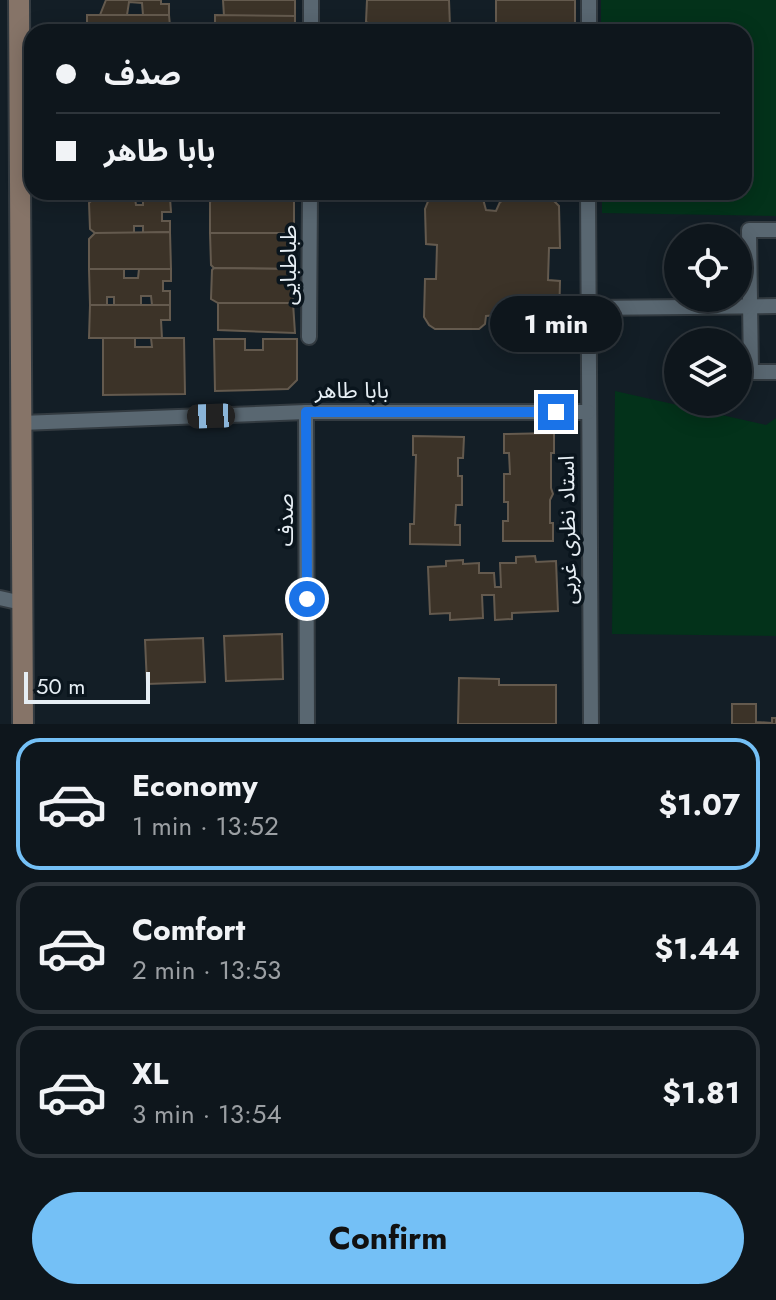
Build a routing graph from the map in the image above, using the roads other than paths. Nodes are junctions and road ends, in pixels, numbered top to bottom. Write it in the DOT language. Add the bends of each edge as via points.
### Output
graph roads {
  1 [pos="19,0"];
  2 [pos="311,0"];
  3 [pos="589,0"];
  4 [pos="311,24"];
  5 [pos="589,24"];
  6 [pos="310,200"];
  7 [pos="588,200"];
  8 [pos="752,230"];
  9 [pos="776,230"];
  10 [pos="752,306"];
  11 [pos="776,306"];
  12 [pos="664,307"];
  13 [pos="588,308"];
  14 [pos="750,312"];
  15 [pos="309,337"];
  16 [pos="776,372"];
  17 [pos="306,412"];
  18 [pos="588,412"];
  19 [pos="21,423"];
  20 [pos="0,598"];
  21 [pos="22,603"];
  22 [pos="23,724"];
  23 [pos="307,724"];
  24 [pos="591,724"];
  1 -- 19 [label="street"];
  2 -- 4 [label="street"];
  3 -- 5 [label="street"];
  6 -- 15 [label="street, طباطبایی"];
  7 -- 13 [label="street, استاد نظری غربی"];
  8 -- 9 [label="street"];
  10 -- 11 [label="street"];
  12 -- 13 [label="street"];
  13 -- 18 [label="street, استاد نظری غربی"];
  14 -- 16 [label="street" via="751,372"];
  17 -- 18 [label="street, بابا طاهر"];
  17 -- 19 [label="street, بابا طاهر"];
  17 -- 23 [label="street, صدف"];
  18 -- 24 [label="street, استاد نظری غربی"];
  19 -- 21 [label="street"];
  20 -- 21 [label="street"];
  21 -- 22 [label="street"];
}
